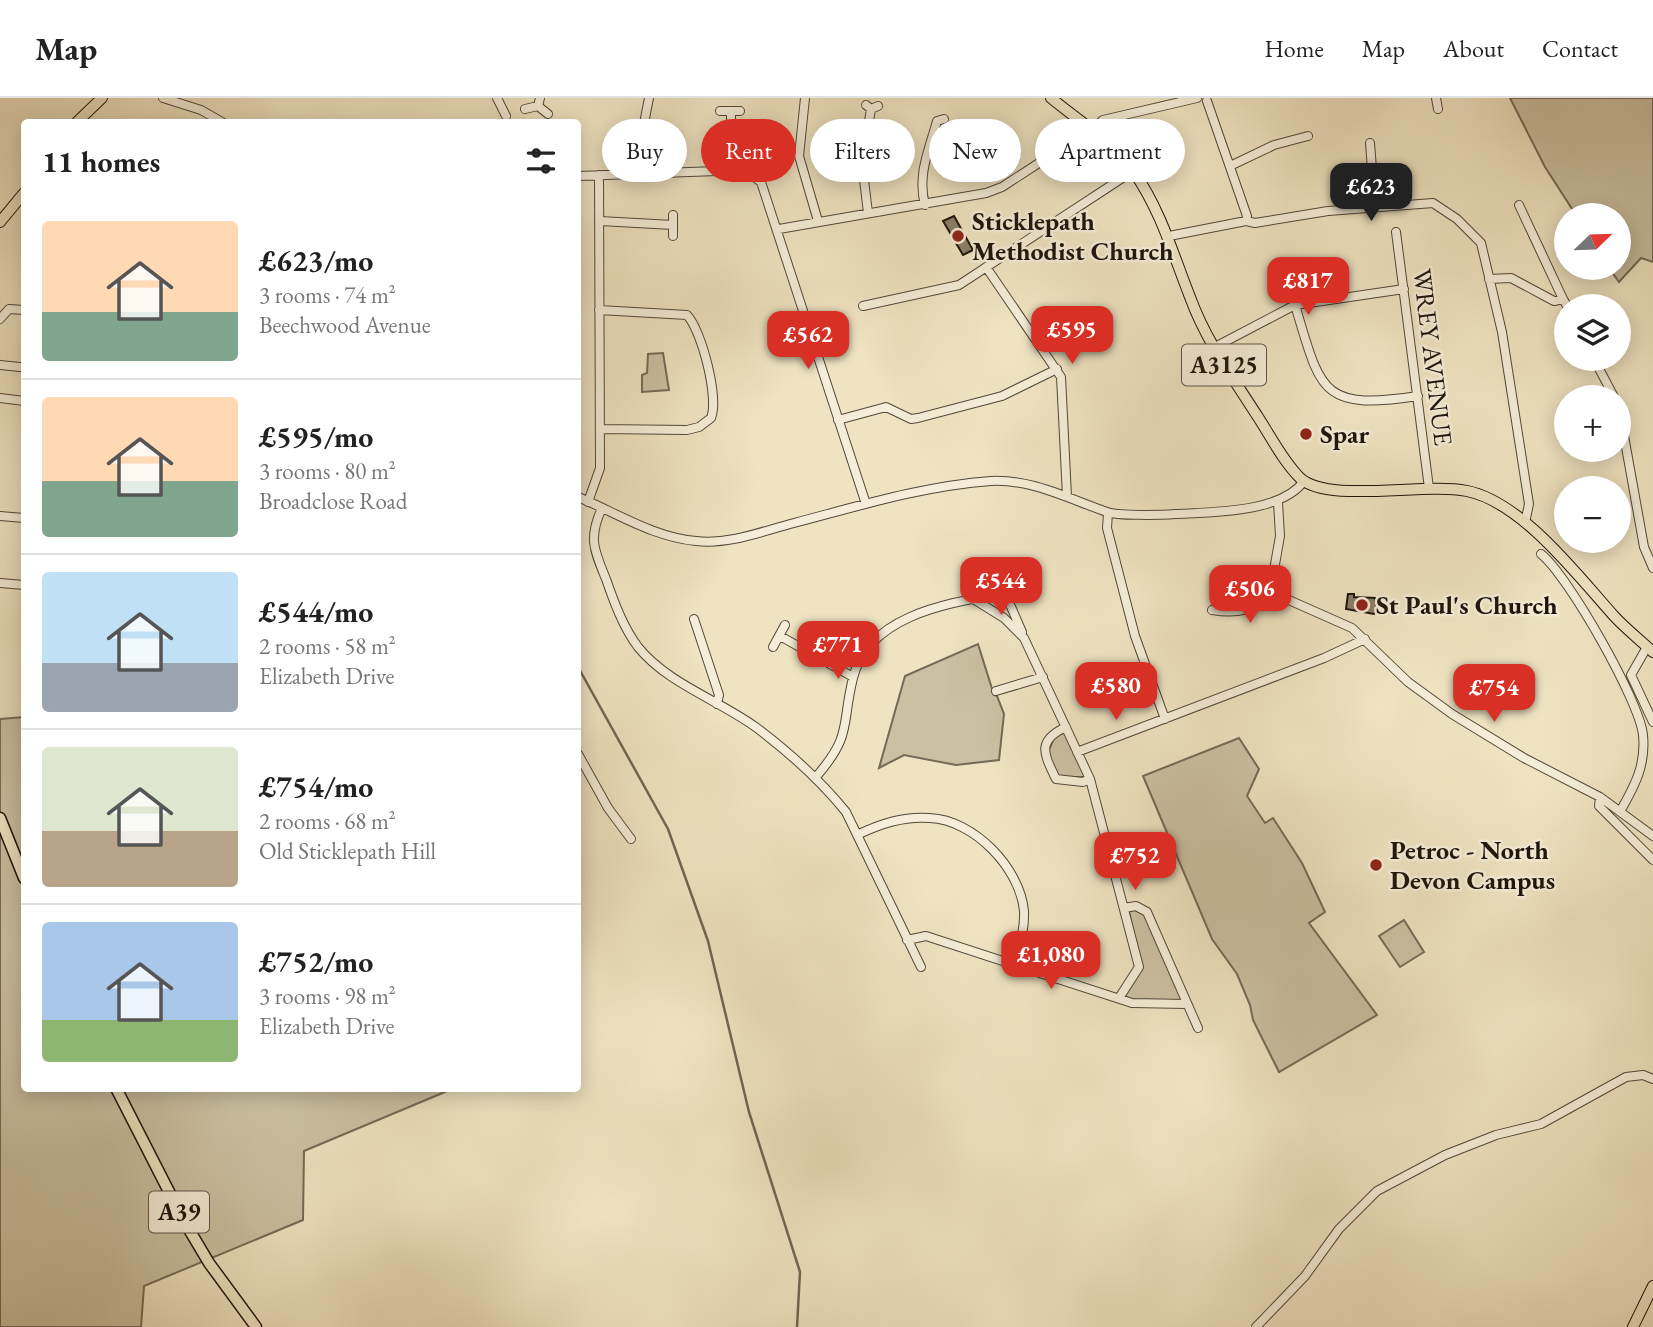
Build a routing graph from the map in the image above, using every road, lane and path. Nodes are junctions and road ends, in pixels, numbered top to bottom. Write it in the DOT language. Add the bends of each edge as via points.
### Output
graph roads {
  1 [pos="90,98"];
  2 [pos="102,98"];
  3 [pos="163,98"];
  4 [pos="497,98"];
  5 [pos="649,98"];
  6 [pos="804,98"];
  7 [pos="1051,98"];
  8 [pos="1436,98"];
  9 [pos="1204,99"];
  10 [pos="539,102"];
  11 [pos="872,107"];
  12 [pos="526,109"];
  13 [pos="1438,109"];
  14 [pos="720,111"];
  15 [pos="85,112"];
  16 [pos="548,114"];
  17 [pos="506,116"];
  18 [pos="938,118"];
  19 [pos="79,119"];
  20 [pos="217,119"];
  21 [pos="645,119"];
  22 [pos="734,119"];
  23 [pos="1079,119"];
  24 [pos="1108,119"];
  25 [pos="1308,136"];
  26 [pos="1370,143"];
  27 [pos="1035,163"];
  28 [pos="1230,166"];
  29 [pos="599,175"];
  30 [pos="602,175"];
  31 [pos="581,176"];
  32 [pos="761,182"];
  33 [pos="1116,182"];
  34 [pos="1139,182"];
  35 [pos="21,197"];
  36 [pos="925,205"];
  37 [pos="1519,205"];
  38 [pos="1375,208"];
  39 [pos="869,213"];
  40 [pos="673,215"];
  41 [pos="818,220"];
  42 [pos="600,221"];
  43 [pos="0,222"];
  44 [pos="1251,222"];
  45 [pos="673,225"];
  46 [pos="779,229"];
  47 [pos="1396,232"];
  48 [pos="673,236"];
  49 [pos="1169,236"];
  50 [pos="986,267"];
  51 [pos="1489,279"];
  52 [pos="1404,289"];
  53 [pos="1561,294"];
  54 [pos="1554,301"];
  55 [pos="1295,305"];
  56 [pos="863,306"];
  57 [pos="21,310"];
  58 [pos="598,310"];
  59 [pos="0,319"];
  60 [pos="1213,348"];
  61 [pos="0,365"];
  62 [pos="20,367"];
  63 [pos="1057,369"];
  64 [pos="1418,396"];
  65 [pos="0,398"];
  66 [pos="21,401"];
  67 [pos="838,420"];
  68 [pos="601,429"];
  69 [pos="1629,462"];
  70 [pos="1304,481"];
  71 [pos="1429,488"];
  72 [pos="1067,496"];
  73 [pos="581,498"];
  74 [pos="588,502"];
  75 [pos="1278,502"];
  76 [pos="866,504"];
  77 [pos="602,508"];
  78 [pos="1108,513"];
  79 [pos="0,516"];
  80 [pos="21,518"];
  81 [pos="1525,523"];
  82 [pos="1541,555"];
  83 [pos="1652,564"];
  84 [pos="0,583"];
  85 [pos="21,585"];
  86 [pos="1273,593"];
  87 [pos="975,600"];
  88 [pos="1211,610"];
  89 [pos="694,620"];
  90 [pos="785,625"];
  91 [pos="780,636"];
  92 [pos="1024,638"];
  93 [pos="1365,639"];
  94 [pos="773,647"];
  95 [pos="1650,650"];
  96 [pos="853,677"];
  97 [pos="1043,677"];
  98 [pos="996,691"];
  99 [pos="717,704"];
  100 [pos="1165,719"];
  101 [pos="1653,722"];
  102 [pos="1066,727"];
  103 [pos="1077,752"];
  104 [pos="581,763"];
  105 [pos="816,777"];
  106 [pos="1090,779"];
  107 [pos="1600,797"];
  108 [pos="1621,810"];
  109 [pos="0,818"];
  110 [pos="856,835"];
  111 [pos="1653,836"];
  112 [pos="631,839"];
  113 [pos="1653,860"];
  114 [pos="21,870"];
  115 [pos="1124,908"];
  116 [pos="907,940"];
  117 [pos="1014,964"];
  118 [pos="921,967"];
  119 [pos="1119,998"];
  120 [pos="1187,1004"];
  121 [pos="1198,1028"];
  122 [pos="1653,1079"];
  123 [pos="118,1092"];
  124 [pos="1653,1286"];
  125 [pos="256,1327"];
  126 [pos="1256,1327"];
  127 [pos="1633,1327"];
  1 -- 15 [label="main road"];
  2 -- 15 [label="main road"];
  3 -- 20 [label="street"];
  4 -- 17 [label="street"];
  5 -- 21 [label="street"];
  6 -- 41 [label="street" via="799,156"];
  7 -- 23 [label="main road, A3125"];
  8 -- 13 [label="street"];
  9 -- 24 [label="street"];
  9 -- 28 [label="street"];
  10 -- 12 [label="street"];
  10 -- 16 [label="street"];
  11 -- 39 [label="street" via="862,163"];
  14 -- 22 [label="street" via="735,111"];
  15 -- 19 [label="main road"];
  18 -- 36 [label="street" via="921,173"];
  25 -- 28 [label="street" via="1274,145"];
  26 -- 38 [label="street"];
  27 -- 36 [label="street" via="1002,187"];
  28 -- 44 [label="street"];
  29 -- 30 [label="street"];
  29 -- 31 [label="street"];
  29 -- 42 [label="street"];
  32 -- 46 [label="street"];
  33 -- 50 [label="street"];
  34 -- 49 [label="main road, A3125"];
  35 -- 43 [label="main road"];
  36 -- 39 [label="street"];
  37 -- 53 [label="street"];
  38 -- 44 [label="street"];
  38 -- 51 [label="street" via="1433,203 1457,219 1483,250"];
  39 -- 41 [label="street"];
  40 -- 45 [label="street"];
  41 -- 46 [label="street"];
  42 -- 45 [label="street"];
  42 -- 58 [label="street"];
  44 -- 49 [label="street"];
  45 -- 48 [label="street"];
  46 -- 67 [label="street"];
  47 -- 52 [label="street, WREY AVENUE"];
  49 -- 60 [label="main road, A3125" via="1189,297"];
  50 -- 56 [label="street" via="959,285"];
  50 -- 63 [label="street"];
  51 -- 54 [label="street" via="1505,276"];
  51 -- 81 [label="street" via="1513,394 1529,504"];
  52 -- 55 [label="street"];
  52 -- 64 [label="street, WREY AVENUE"];
  55 -- 60 [label="street"];
  55 -- 64 [label="street" via="1313,363 1331,390 1366,403"];
  57 -- 59 [label="street" via="9,309"];
  58 -- 68 [label="street"];
  58 -- 68 [label="street" via="687,315 695,326 715,398 711,418 699,427"];
  60 -- 70 [label="main road, A3125"];
  61 -- 62 [label="street"];
  63 -- 67 [label="street" via="1002,396 918,418 886,407"];
  63 -- 72 [label="street" via="1065,417"];
  64 -- 71 [label="street, WREY AVENUE"];
  65 -- 66 [label="street"];
  67 -- 76 [label="street"];
  68 -- 74 [label="street" via="600,468"];
  69 -- 83 [label="street" via="1644,547"];
  70 -- 71 [label="main road" via="1342,492"];
  70 -- 75 [label="street"];
  71 -- 81 [label="main road" via="1472,492"];
  72 -- 76 [label="street" via="1026,484 993,481"];
  72 -- 78 [label="street"];
  73 -- 74 [label="street"];
  74 -- 77 [label="street"];
  75 -- 78 [label="street" via="1206,512"];
  75 -- 86 [label="street" via="1280,536"];
  76 -- 77 [label="street" via="736,538 703,541 655,532"];
  77 -- 99 [label="street" via="593,539 626,629 657,665"];
  78 -- 100 [label="street" via="1107,528 1135,636"];
  79 -- 80 [label="street"];
  81 -- 95 [label="main road"];
  82 -- 108 [label="street" via="1567,581 1584,609 1643,731 1641,771"];
  84 -- 85 [label="street"];
  86 -- 88 [label="street" via="1252,610"];
  86 -- 93 [label="street" via="1332,617"];
  87 -- 92 [label="street" via="1004,618"];
  87 -- 92 [label="street" via="1007,594"];
  87 -- 96 [label="street" via="938,606 889,629 866,648"];
  89 -- 99 [label="street" via="719,695"];
  90 -- 91 [label="street"];
  91 -- 94 [label="street"];
  91 -- 96 [label="street"];
  92 -- 97 [label="street"];
  93 -- 100 [label="street"];
  93 -- 107 [label="street" via="1408,682 1452,714"];
  95 -- 101 [label="street" via="1631,675"];
  96 -- 105 [label="street" via="844,737"];
  97 -- 98 [label="street"];
  97 -- 102 [label="street"];
  99 -- 105 [label="street" via="755,727"];
  100 -- 103 [label="street"];
  102 -- 103 [label="street"];
  102 -- 106 [label="street" via="1054,733 1045,746 1056,779"];
  103 -- 106 [label="street"];
  104 -- 112 [label="street"];
  105 -- 110 [label="street" via="846,812"];
  106 -- 115 [label="street"];
  107 -- 108 [label="street"];
  107 -- 113 [label="street" via="1599,806"];
  108 -- 111 [label="street"];
  109 -- 114 [label="highway"];
  110 -- 116 [label="street"];
  110 -- 117 [label="street" via="898,819 932,818 986,843 1013,877 1022,899 1023,931"];
  115 -- 119 [label="street" via="1139,967"];
  115 -- 120 [label="street" via="1136,906 1147,912"];
  116 -- 117 [label="street" via="926,936"];
  116 -- 118 [label="street"];
  117 -- 119 [label="street"];
  119 -- 120 [label="street" via="1132,1003"];
  120 -- 121 [label="street"];
  122 -- 126 [label="street" via="1626,1077 1541,1124 1496,1135 1377,1191"];
  123 -- 125 [label="highway, A39" via="184,1222"];
  124 -- 127 [label="main road"];
}
